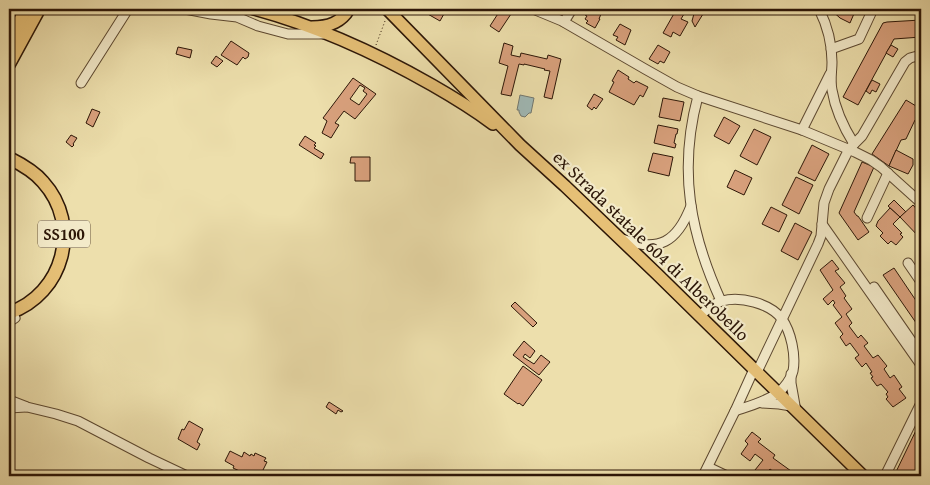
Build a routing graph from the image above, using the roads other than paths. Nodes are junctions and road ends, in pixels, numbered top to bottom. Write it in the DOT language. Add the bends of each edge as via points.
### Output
graph roads {
  1 [pos="19,9"];
  2 [pos="26,9"];
  3 [pos="39,9"];
  4 [pos="128,9"];
  5 [pos="185,9"];
  6 [pos="254,9"];
  7 [pos="349,9"];
  8 [pos="533,9"];
  9 [pos="572,9"];
  10 [pos="820,9"];
  11 [pos="873,9"];
  12 [pos="881,9"];
  13 [pos="389,10"];
  14 [pos="564,22"];
  15 [pos="9,27"];
  16 [pos="311,27"];
  17 [pos="328,34"];
  18 [pos="9,42"];
  19 [pos="831,49"];
  20 [pos="921,55"];
  21 [pos="9,64"];
  22 [pos="832,71"];
  23 [pos="80,83"];
  24 [pos="698,96"];
  25 [pos="802,130"];
  26 [pos="520,145"];
  27 [pos="852,147"];
  28 [pos="9,158"];
  29 [pos="888,173"];
  30 [pos="921,203"];
  31 [pos="691,206"];
  32 [pos="867,218"];
  33 [pos="822,224"];
  34 [pos="620,238"];
  35 [pos="908,263"];
  36 [pos="921,282"];
  37 [pos="874,287"];
  38 [pos="721,301"];
  39 [pos="10,316"];
  40 [pos="700,316"];
  41 [pos="783,320"];
  42 [pos="921,355"];
  43 [pos="921,366"];
  44 [pos="756,371"];
  45 [pos="791,374"];
  46 [pos="778,393"];
  47 [pos="9,400"];
  48 [pos="760,403"];
  49 [pos="921,403"];
  50 [pos="27,407"];
  51 [pos="9,408"];
  52 [pos="794,409"];
  53 [pos="735,411"];
  54 [pos="708,467"];
  55 [pos="882,473"];
  56 [pos="187,476"];
  57 [pos="703,476"];
  58 [pos="727,476"];
  59 [pos="863,476"];
  1 -- 15 [label="highway"];
  2 -- 18 [label="highway"];
  3 -- 21 [label="highway"];
  4 -- 23 [label="street"];
  5 -- 17 [label="street" via="237,17 288,34"];
  6 -- 16 [label="main road, ex Strada statale 604 di Alberobello"];
  7 -- 16 [label="main road" via="340,21 329,26"];
  8 -- 14 [label="street"];
  9 -- 14 [label="street"];
  10 -- 19 [label="street"];
  11 -- 12 [label="street"];
  11 -- 19 [label="street" via="859,39"];
  13 -- 26 [label="main road, ex Strada statale 604 di Alberobello"];
  14 -- 24 [label="street" via="645,70"];
  16 -- 17 [label="main road, ex Strada statale 604 di Alberobello"];
  17 -- 26 [label="main road, ex Strada statale 604 di Alberobello" via="408,71 487,120"];
  19 -- 22 [label="street"];
  20 -- 27 [label="street" via="905,62 862,136"];
  22 -- 25 [label="street"];
  22 -- 27 [label="street" via="837,108"];
  24 -- 25 [label="street"];
  24 -- 31 [label="street" via="689,154"];
  25 -- 27 [label="street"];
  26 -- 34 [label="main road, ex Strada statale 604 di Alberobello"];
  27 -- 29 [label="street"];
  27 -- 33 [label="street" via="824,203"];
  28 -- 39 [label="highway, SS100" via="32,171 48,188 58,203 64,233 60,261 50,282"];
  29 -- 30 [label="street"];
  29 -- 32 [label="street"];
  31 -- 34 [label="street" via="686,219 665,242 646,246"];
  31 -- 38 [label="street" via="706,267"];
  33 -- 41 [label="street" via="818,244"];
  33 -- 43 [label="street"];
  34 -- 40 [label="main road, ex Strada statale 604 di Alberobello"];
  35 -- 36 [label="street"];
  37 -- 42 [label="street"];
  38 -- 40 [label="street"];
  38 -- 41 [label="street" via="749,300 768,308"];
  40 -- 44 [label="main road, ex Strada statale 604 di Alberobello"];
  41 -- 44 [label="street"];
  41 -- 45 [label="street" via="793,352"];
  44 -- 46 [label="main road, ex Strada statale 604 di Alberobello"];
  44 -- 53 [label="street"];
  45 -- 46 [label="street"];
  45 -- 52 [label="street"];
  46 -- 48 [label="street"];
  46 -- 52 [label="main road, ex Strada statale 604 di Alberobello"];
  47 -- 50 [label="street"];
  48 -- 52 [label="street"];
  48 -- 53 [label="street"];
  49 -- 55 [label="street"];
  50 -- 51 [label="street"];
  50 -- 56 [label="street" via="78,421"];
  52 -- 59 [label="main road, ex Strada statale 604 di Alberobello" via="818,426"];
  53 -- 54 [label="street"];
  54 -- 57 [label="street"];
  54 -- 58 [label="street"];
}
